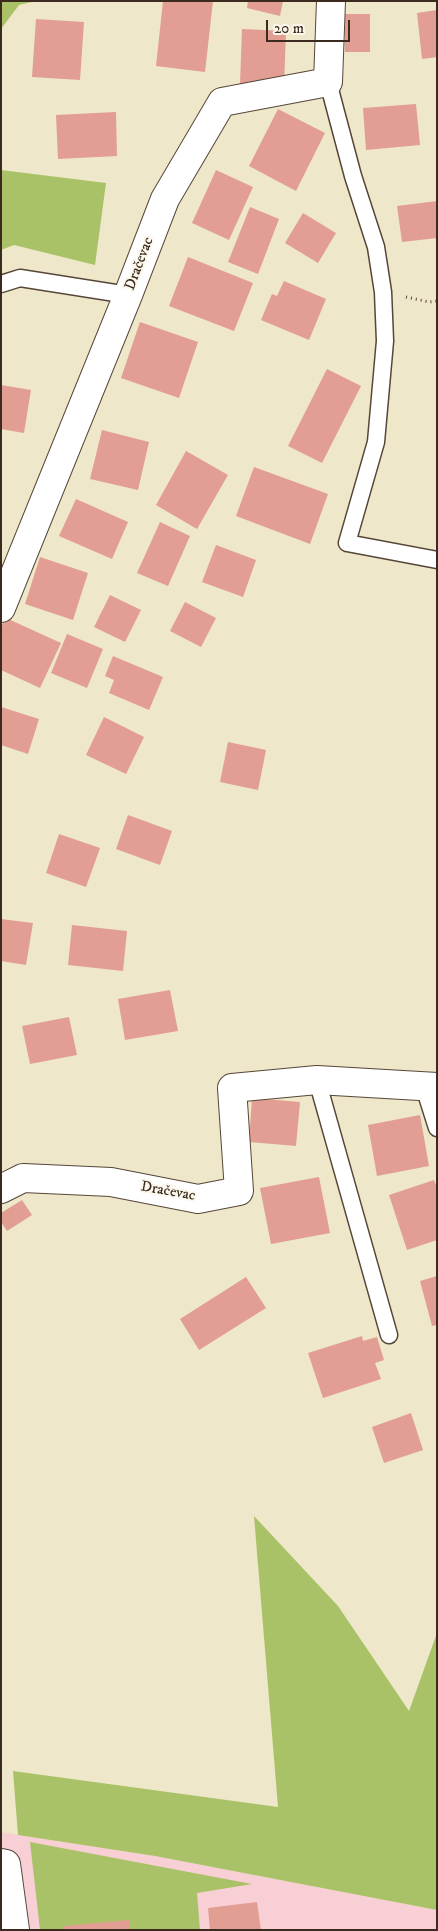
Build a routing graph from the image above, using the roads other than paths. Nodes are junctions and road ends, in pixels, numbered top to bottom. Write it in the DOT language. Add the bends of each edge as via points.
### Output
graph roads {
  1 [pos="331,1"];
  2 [pos="328,82"];
  3 [pos="1,284"];
  4 [pos="128,295"];
  5 [pos="437,560"];
  6 [pos="1,608"];
  7 [pos="317,1080"];
  8 [pos="431,1087"];
  9 [pos="437,1128"];
  10 [pos="1,1189"];
  11 [pos="389,1335"];
  12 [pos="1,1863"];
  13 [pos="15,1930"];
  1 -- 2 [label="street"];
  2 -- 4 [label="street, Dračevac" via="222,102 164,199"];
  2 -- 5 [label="lane" via="376,247 383,292 385,340 376,442 347,543"];
  3 -- 4 [label="lane" via="20,278"];
  4 -- 6 [label="street, Dračevac"];
  7 -- 8 [label="street, Dračevac"];
  7 -- 10 [label="street, Dračevac" via="232,1088 239,1191 198,1199 110,1182 23,1178"];
  7 -- 11 [label="lane"];
  8 -- 9 [label="lane, Dračevac"];
  12 -- 13 [label="street" via="6,1864"];
}
